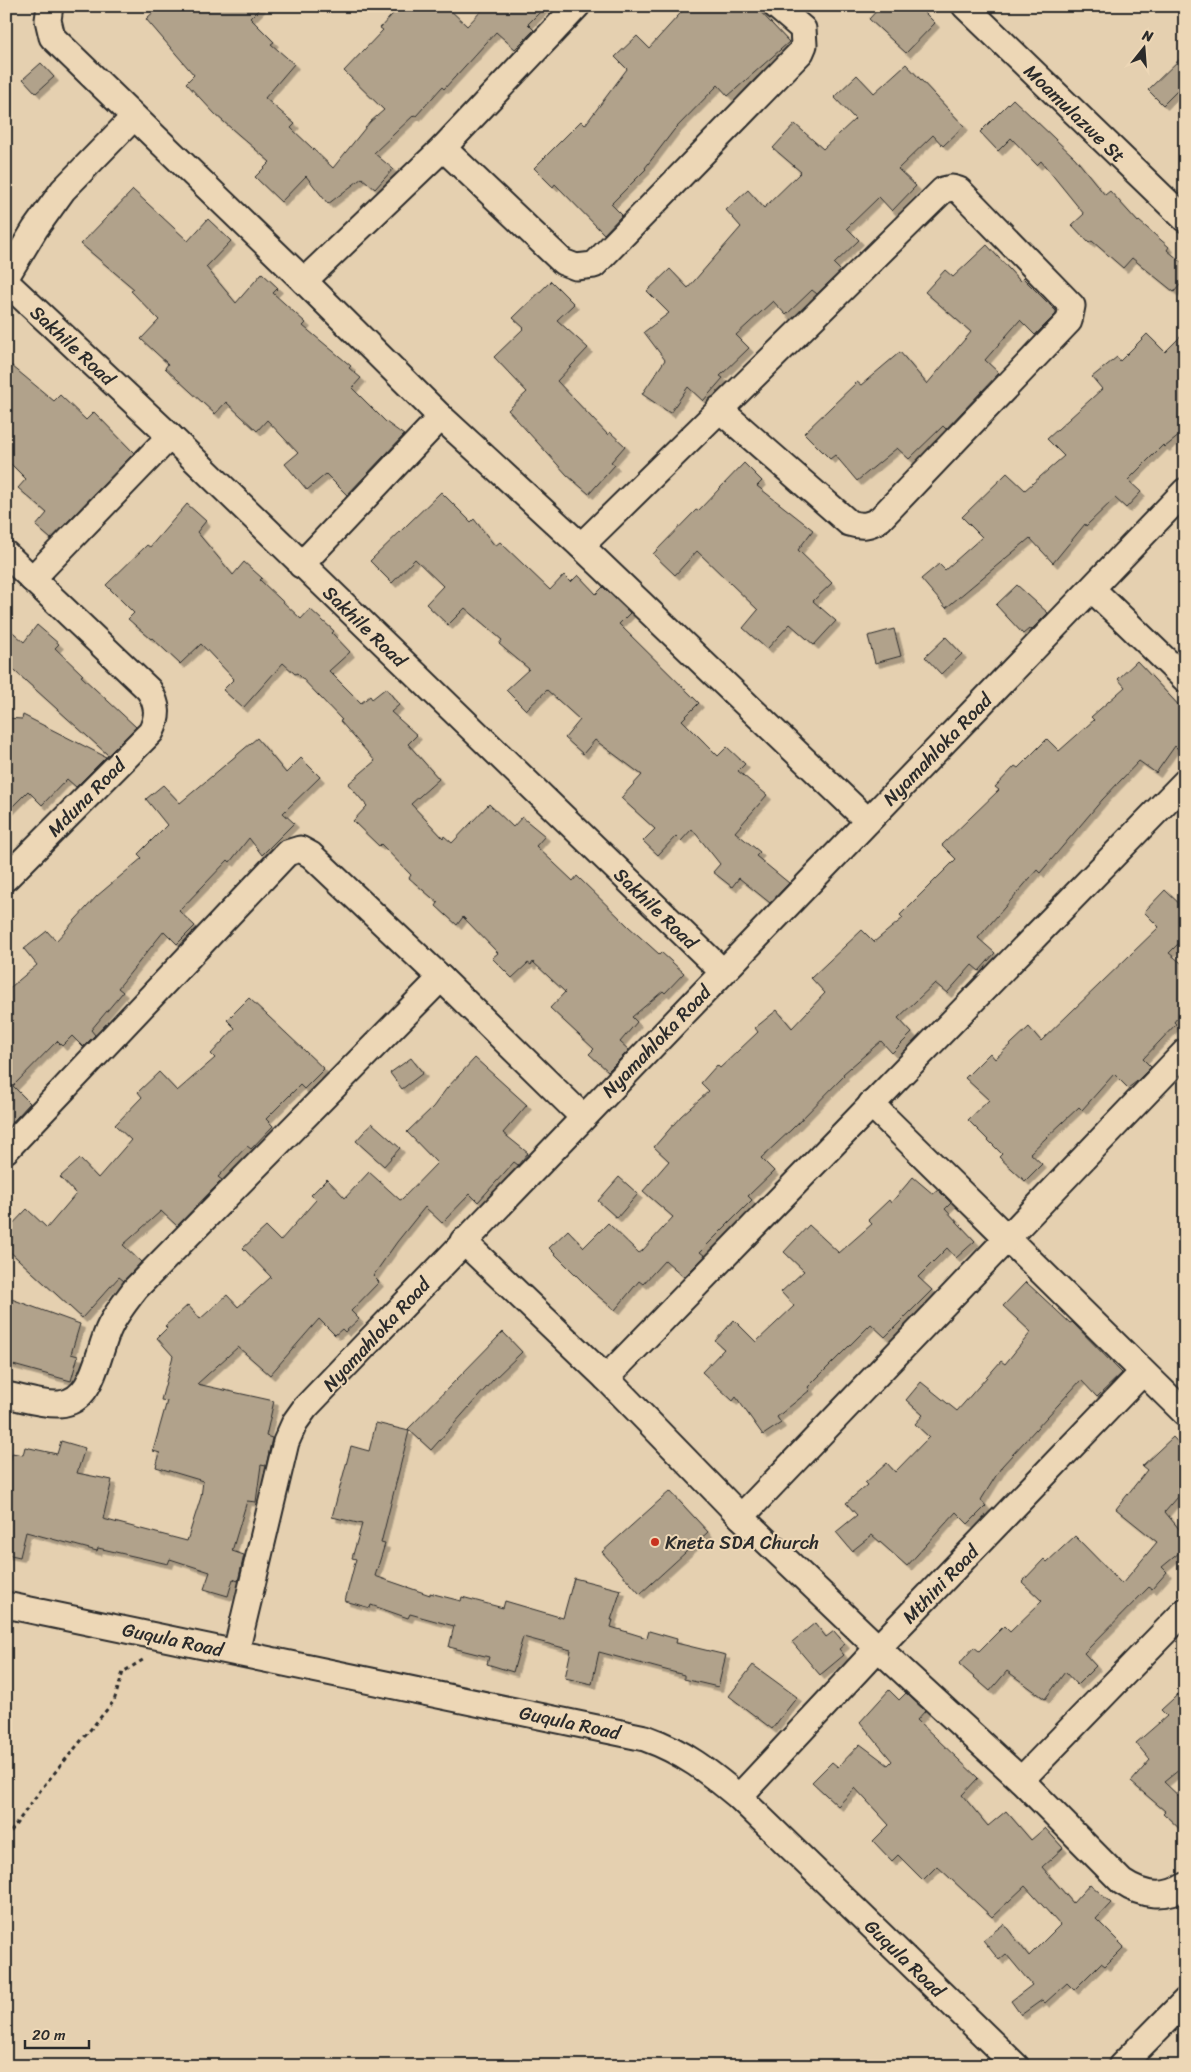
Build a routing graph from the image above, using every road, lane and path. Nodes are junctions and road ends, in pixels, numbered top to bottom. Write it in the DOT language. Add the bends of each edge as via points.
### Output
graph roads {
  1 [pos="50,6"];
  2 [pos="577,6"];
  3 [pos="776,6"];
  4 [pos="965,6"];
  5 [pos="134,117"];
  6 [pos="443,148"];
  7 [pos="1185,219"];
  8 [pos="6,277"];
  9 [pos="304,281"];
  10 [pos="6,282"];
  11 [pos="719,409"];
  12 [pos="441,417"];
  13 [pos="170,436"];
  14 [pos="1185,491"];
  15 [pos="581,546"];
  16 [pos="6,554"];
  17 [pos="301,565"];
  18 [pos="32,579"];
  19 [pos="1092,588"];
  20 [pos="1185,679"];
  21 [pos="1185,782"];
  22 [pos="868,821"];
  23 [pos="6,878"];
  24 [pos="722,972"];
  25 [pos="441,978"];
  26 [pos="1185,1052"];
  27 [pos="871,1104"];
  28 [pos="583,1117"];
  29 [pos="6,1150"];
  30 [pos="1006,1239"];
  31 [pos="463,1241"];
  32 [pos="1142,1373"];
  33 [pos="606,1378"];
  34 [pos="6,1395"];
  35 [pos="1185,1414"];
  36 [pos="741,1517"];
  37 [pos="6,1605"];
  38 [pos="1185,1610"];
  39 [pos="176,1639"];
  40 [pos="878,1648"];
  41 [pos="236,1652"];
  42 [pos="1021,1780"];
  43 [pos="739,1797"];
  44 [pos="6,1838"];
  45 [pos="1185,1886"];
  46 [pos="1185,2001"];
  47 [pos="1016,2066"];
  48 [pos="1120,2066"];
  1 -- 5 [label="street" via="48,20 52,37"];
  2 -- 6 [label="street"];
  3 -- 6 [label="street" via="803,29 801,52 594,265 576,267 563,262"];
  4 -- 7 [label="street, Moamulazwe St"];
  5 -- 8 [label="street" via="64,190"];
  5 -- 9 [label="street"];
  6 -- 9 [label="street"];
  9 -- 12 [label="street"];
  10 -- 13 [label="street, Sakhile Road"];
  11 -- 11 [label="street" via="944,190 960,190 1072,306 1069,321 871,525 849,523"];
  11 -- 15 [label="street"];
  12 -- 15 [label="street"];
  12 -- 17 [label="street"];
  13 -- 17 [label="street, Sakhile Road"];
  13 -- 18 [label="street"];
  14 -- 19 [label="street, Nyamahloka Road"];
  15 -- 22 [label="street"];
  16 -- 18 [label="street"];
  17 -- 24 [label="street, Sakhile Road"];
  18 -- 23 [label="street, Mduna Road" via="149,690 157,712 151,732"];
  19 -- 20 [label="street"];
  19 -- 22 [label="street, Nyamahloka Road"];
  21 -- 27 [label="street"];
  22 -- 24 [label="street, Nyamahloka Road"];
  24 -- 28 [label="street, Nyamahloka Road"];
  25 -- 28 [label="street"];
  25 -- 29 [label="street" via="311,855 300,849 293,850"];
  25 -- 34 [label="street" via="136,1288 110,1326 91,1378 79,1397 57,1404"];
  26 -- 30 [label="street"];
  27 -- 30 [label="street"];
  27 -- 33 [label="street"];
  28 -- 31 [label="street, Nyamahloka Road"];
  30 -- 32 [label="street"];
  30 -- 36 [label="street"];
  31 -- 33 [label="street"];
  31 -- 41 [label="street, Nyamahloka Road" via="295,1422 286,1442"];
  32 -- 35 [label="street"];
  32 -- 40 [label="street, Mthini Road"];
  33 -- 36 [label="street"];
  36 -- 40 [label="street"];
  37 -- 39 [label="street, Guqula Road"];
  38 -- 42 [label="street"];
  39 -- 41 [label="street, Guqula Road"];
  39 -- 44 [label="path" via="123,1672 114,1701 42,1788"];
  40 -- 42 [label="street"];
  40 -- 43 [label="street, Mthini Road"];
  41 -- 43 [label="street, Guqula Road" via="645,1738 686,1755"];
  42 -- 45 [label="street" via="1130,1888 1156,1894"];
  43 -- 47 [label="street, Guqula Road"];
  46 -- 48 [label="street"];
}
